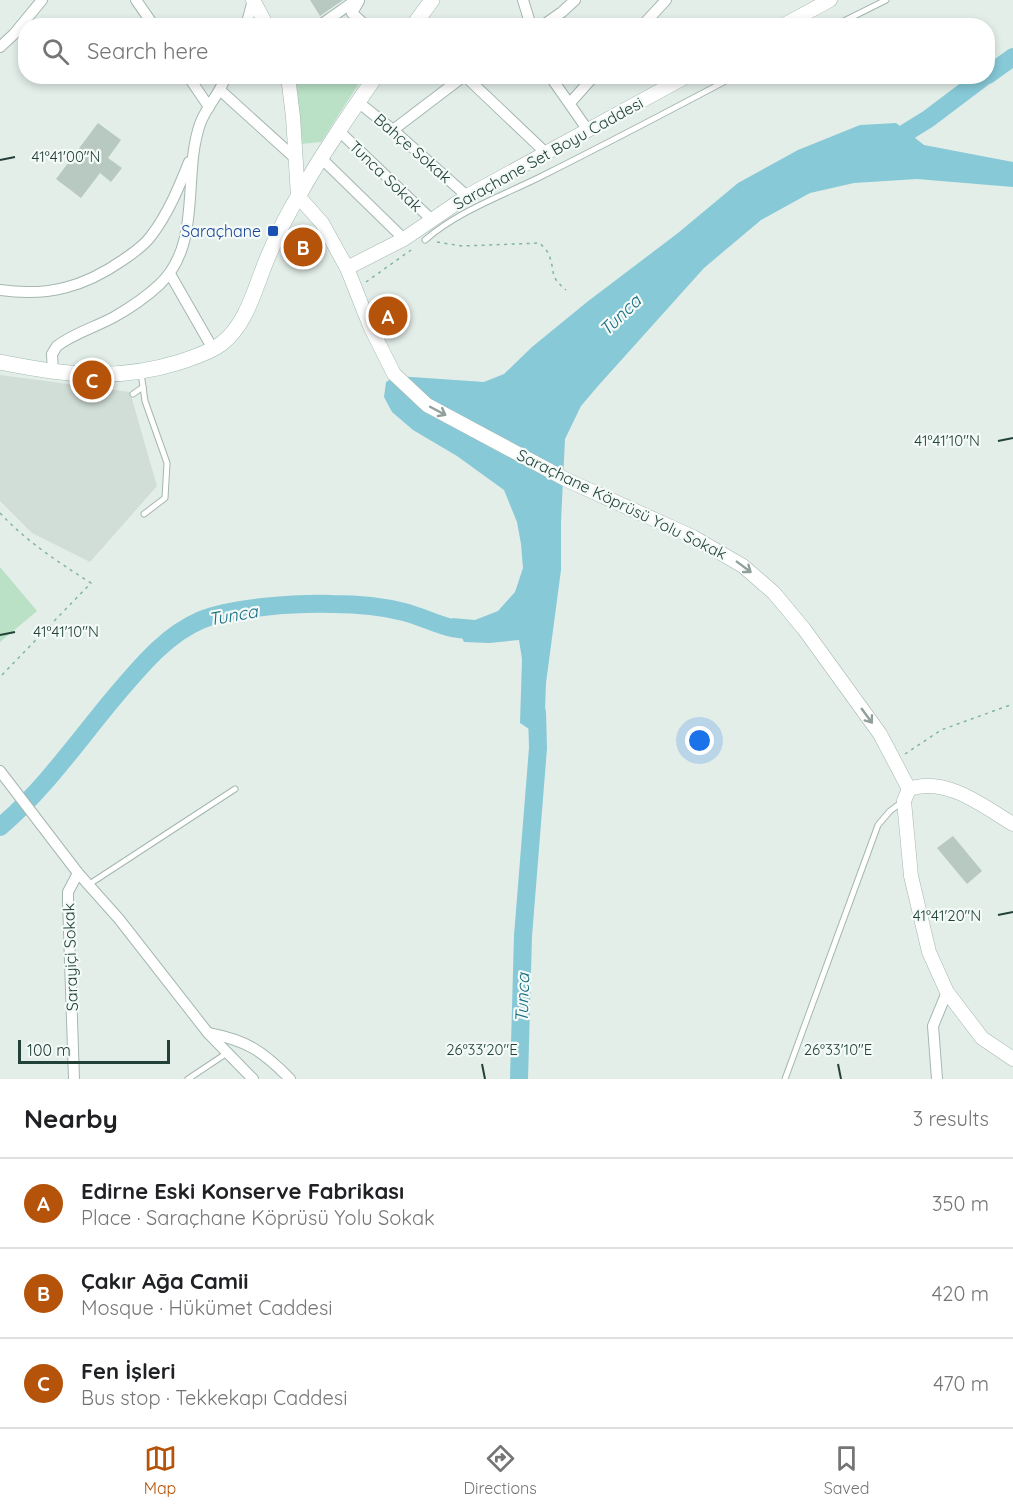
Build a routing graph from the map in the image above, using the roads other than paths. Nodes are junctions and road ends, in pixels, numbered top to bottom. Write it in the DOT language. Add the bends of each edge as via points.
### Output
graph roads {
  1 [pos="42,0"];
  2 [pos="136,0"];
  3 [pos="253,0"];
  4 [pos="358,0"];
  5 [pos="432,0"];
  6 [pos="523,0"];
  7 [pos="576,0"];
  8 [pos="666,0"];
  9 [pos="830,0"];
  10 [pos="886,0"];
  11 [pos="27,18"];
  12 [pos="148,18"];
  13 [pos="248,18"];
  14 [pos="263,18"];
  15 [pos="331,18"];
  16 [pos="357,18"];
  17 [pos="419,18"];
  18 [pos="529,18"];
  19 [pos="553,18"];
  20 [pos="649,18"];
  21 [pos="797,18"];
  22 [pos="850,18"];
  23 [pos="18,29"];
  24 [pos="0,47"];
  25 [pos="193,84"];
  26 [pos="223,84"];
  27 [pos="289,84"];
  28 [pos="370,84"];
  29 [pos="454,84"];
  30 [pos="473,84"];
  31 [pos="556,84"];
  32 [pos="587,84"];
  33 [pos="672,84"];
  34 [pos="720,84"];
  35 [pos="221,91"];
  36 [pos="358,102"];
  37 [pos="570,103"];
  38 [pos="209,107"];
  39 [pos="587,129"];
  40 [pos="393,130"];
  41 [pos="339,131"];
  42 [pos="545,152"];
  43 [pos="192,156"];
  44 [pos="321,158"];
  45 [pos="296,159"];
  46 [pos="298,196"];
  47 [pos="467,196"];
  48 [pos="432,220"];
  49 [pos="404,239"];
  50 [pos="425,240"];
  51 [pos="347,268"];
  52 [pos="170,274"];
  53 [pos="0,290"];
  54 [pos="213,349"];
  55 [pos="0,362"];
  56 [pos="53,373"];
  57 [pos="142,379"];
  58 [pos="133,394"];
  59 [pos="144,514"];
  60 [pos="1,772"];
  61 [pos="235,789"];
  62 [pos="907,795"];
  63 [pos="1013,824"];
  64 [pos="78,873"];
  65 [pos="88,885"];
  66 [pos="947,992"];
  67 [pos="208,1033"];
  68 [pos="227,1053"];
  69 [pos="1013,1059"];
  70 [pos="74,1079"];
  71 [pos="188,1079"];
  72 [pos="253,1079"];
  73 [pos="290,1079"];
  74 [pos="785,1079"];
  75 [pos="937,1079"];
  1 -- 11 [label="street"];
  2 -- 12 [label="street"];
  3 -- 13 [label="street"];
  3 -- 14 [label="street"];
  4 -- 15 [label="street"];
  4 -- 16 [label="street" via="352,13"];
  5 -- 17 [label="main road"];
  6 -- 18 [label="street"];
  7 -- 19 [label="street"];
  8 -- 20 [label="street"];
  9 -- 21 [label="street"];
  10 -- 22 [label="lane"];
  23 -- 24 [label="street"];
  25 -- 38 [label="street"];
  26 -- 35 [label="street"];
  27 -- 45 [label="street"];
  28 -- 36 [label="main road"];
  29 -- 40 [label="street"];
  30 -- 42 [label="street"];
  31 -- 37 [label="street"];
  32 -- 37 [label="street"];
  33 -- 39 [label="street, Saraçhane Set Boyu Caddesi"];
  34 -- 50 [label="lane" via="468,211"];
  35 -- 38 [label="street"];
  35 -- 45 [label="street"];
  36 -- 40 [label="street, Bahçe Sokak"];
  36 -- 41 [label="main road"];
  37 -- 39 [label="street"];
  38 -- 43 [label="street" via="200,123"];
  39 -- 42 [label="street, Saraçhane Set Boyu Caddesi"];
  40 -- 47 [label="street, Bahçe Sokak"];
  41 -- 44 [label="main road"];
  41 -- 48 [label="street, Tunca Sokak"];
  42 -- 47 [label="street, Saraçhane Set Boyu Caddesi"];
  43 -- 52 [label="street" via="184,241"];
  43 -- 53 [label="street" via="155,231 144,245 104,273 66,288 29,293"];
  44 -- 46 [label="main road"];
  44 -- 49 [label="street"];
  45 -- 46 [label="street"];
  46 -- 51 [label="street, Saraçhane Köprüsü Yolu Sokak" via="322,223"];
  46 -- 54 [label="main road" via="240,322"];
  47 -- 48 [label="street, Saraçhane Set Boyu Caddesi"];
  48 -- 49 [label="street, Saraçhane Set Boyu Caddesi"];
  49 -- 51 [label="street, Saraçhane Set Boyu Caddesi"];
  51 -- 62 [label="street, Saraçhane Köprüsü Yolu Sokak, one-way" via="394,374 427,405 567,480 719,550 774,593 880,734"];
  52 -- 54 [label="street"];
  52 -- 56 [label="street" via="144,298 57,346 52,354"];
  54 -- 57 [label="main road"];
  55 -- 56 [label="main road"];
  56 -- 57 [label="main road"];
  57 -- 58 [label="lane"];
  57 -- 59 [label="lane" via="167,463 165,498"];
  60 -- 64 [label="street"];
  61 -- 65 [label="lane"];
  62 -- 63 [label="street" via="921,785 939,787 967,796"];
  62 -- 66 [label="street" via="911,876 928,952"];
  62 -- 74 [label="lane" via="878,825"];
  64 -- 65 [label="street"];
  64 -- 70 [label="street, Sarayiçi Sokak" via="68,892"];
  65 -- 67 [label="street"];
  66 -- 69 [label="street" via="982,1038"];
  66 -- 75 [label="street" via="933,1026"];
  67 -- 68 [label="street"];
  67 -- 73 [label="street" via="254,1047"];
  68 -- 71 [label="lane"];
  68 -- 72 [label="street"];
}
